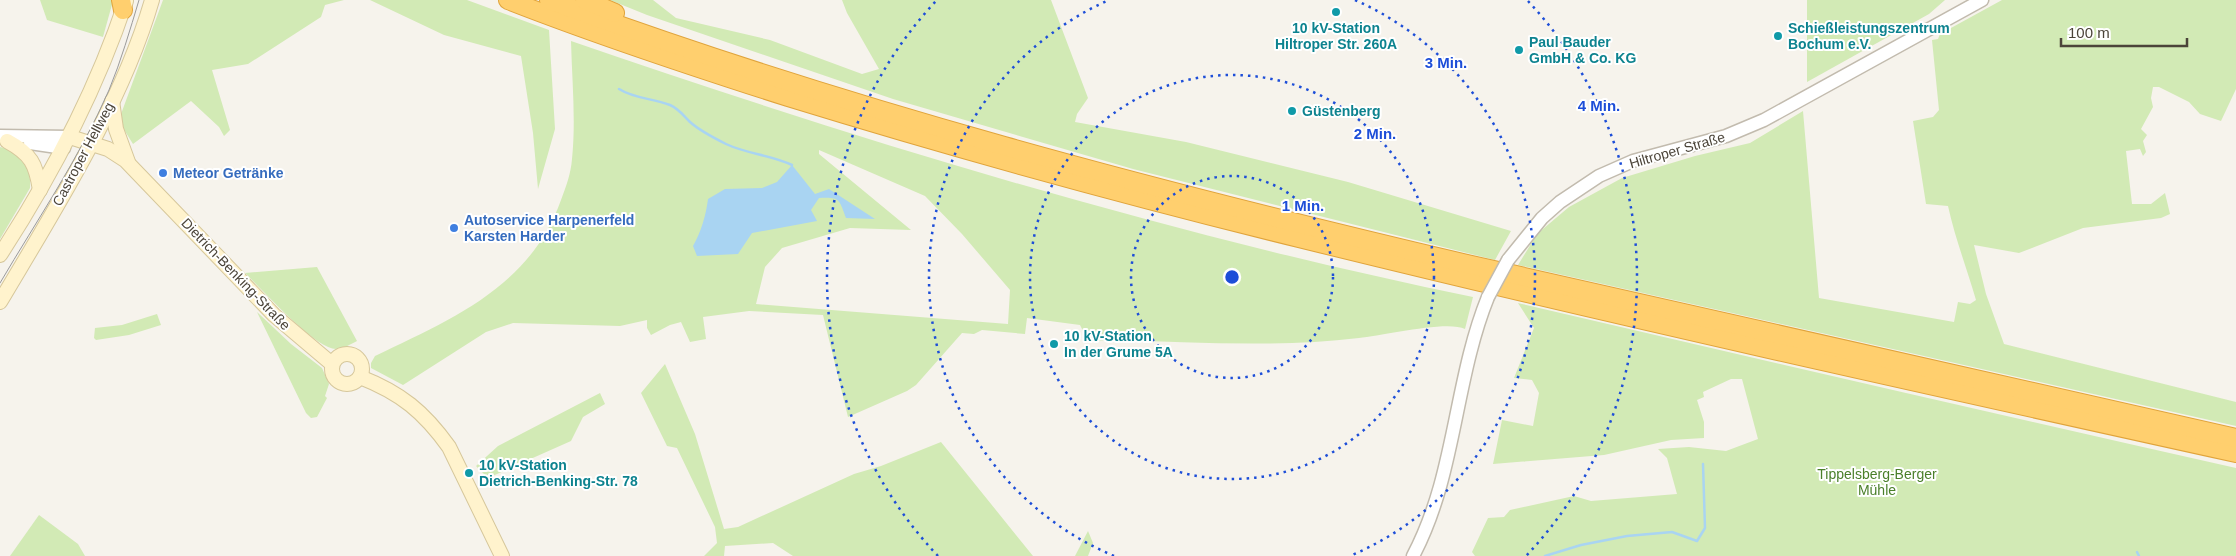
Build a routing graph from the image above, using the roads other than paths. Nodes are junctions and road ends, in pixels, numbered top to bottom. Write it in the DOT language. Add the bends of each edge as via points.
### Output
graph roads {
  1 [pos="152,0"];
  2 [pos="493,0"];
  3 [pos="508,0"];
  4 [pos="549,0"];
  5 [pos="585,0"];
  6 [pos="1982,0"];
  7 [pos="124,3"];
  8 [pos="565,23"];
  9 [pos="751,70"];
  10 [pos="112,101"];
  11 [pos="2,139"];
  12 [pos="67,142"];
  13 [pos="88,147"];
  14 [pos="128,163"];
  15 [pos="143,179"];
  16 [pos="40,190"];
  17 [pos="0,254"];
  18 [pos="0,302"];
  19 [pos="332,364"];
  20 [pos="360,377"];
  21 [pos="2236,438"];
  22 [pos="2236,453"];
  23 [pos="502,556"];
  24 [pos="1413,556"];
  1 -- 10 [label="main road, Castroper Hellweg"];
  2 -- 8 [label="highway" via="545,20"];
  3 -- 8 [label="highway"];
  4 -- 9 [label="highway"];
  5 -- 9 [label="highway" via="714,50"];
  6 -- 24 [label="street, Hiltroper Straße, bridge" via="1764,120 1718,138 1633,161 1599,176 1542,218 1508,260 1488,298 1469,353 1437,501"];
  7 -- 12 [label="main road, Castroper Hellweg" via="102,66"];
  8 -- 22 [label="highway" via="906,134 1112,191 1548,298"];
  9 -- 21 [label="highway" via="930,125 1309,227"];
  10 -- 13 [label="main road, Castroper Hellweg"];
  10 -- 14 [label="main road, Dietrich-Benking-Straße" via="116,129"];
  11 -- 12 [label="street"];
  11 -- 16 [label="main road" via="30,157"];
  12 -- 13 [label="main road"];
  12 -- 16 [label="main road, Castroper Hellweg"];
  13 -- 14 [label="main road, Dietrich-Benking-Straße" via="109,150"];
  13 -- 15 [label="main road, Dietrich-Benking-Straße"];
  13 -- 18 [label="main road, Castroper Hellweg"];
  14 -- 15 [label="main road, Dietrich-Benking-Straße"];
  15 -- 19 [label="main road, Dietrich-Benking-Straße" via="274,315"];
  16 -- 17 [label="main road, Castroper Hellweg"];
  19 -- 20 [label="main road, Dietrich-Benking-Straße" via="332,376 340,383 351,384"];
  19 -- 20 [label="main road" via="341,355 353,355 361,363"];
  20 -- 23 [label="main road" via="387,387 405,399 440,435 452,452"];
}
